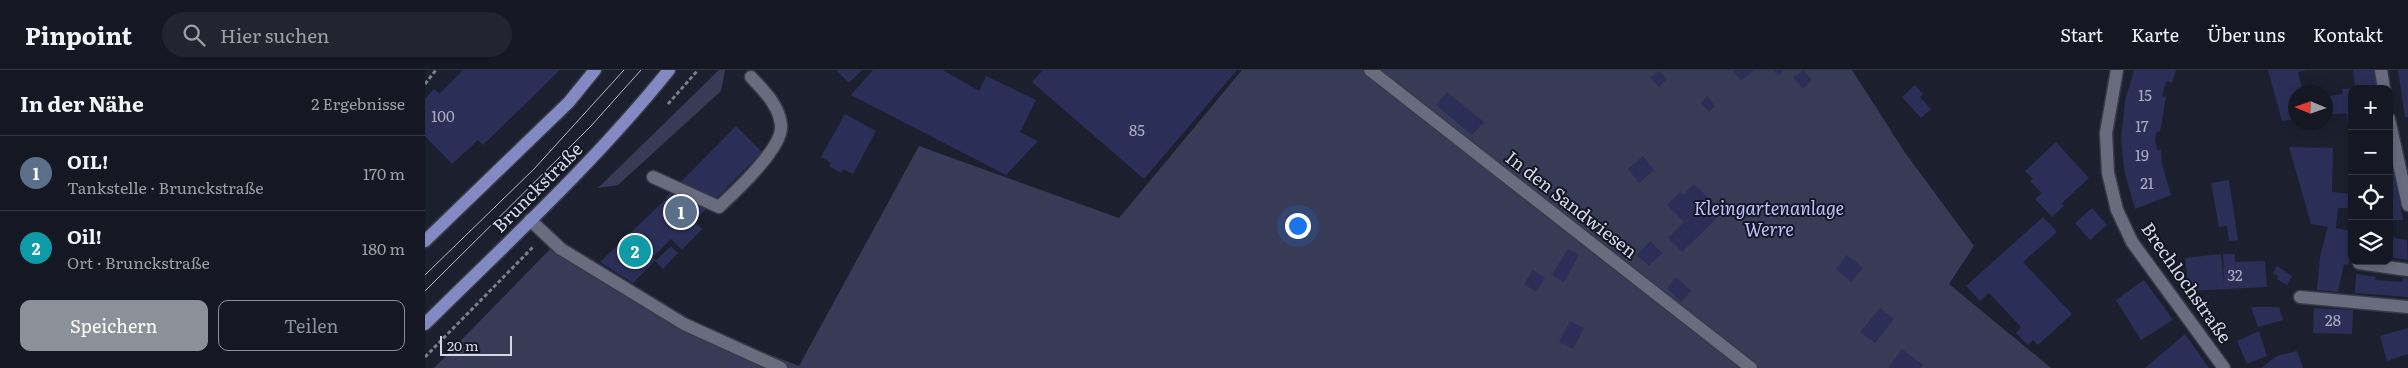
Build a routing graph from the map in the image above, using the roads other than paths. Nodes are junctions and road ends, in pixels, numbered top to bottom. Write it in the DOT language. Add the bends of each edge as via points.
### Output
graph roads {
  1 [pos="595,70"];
  2 [pos="669,70"];
  3 [pos="1370,70"];
  4 [pos="2117,70"];
  5 [pos="2381,70"];
  6 [pos="751,76"];
  7 [pos="2383,85"];
  8 [pos="2391,130"];
  9 [pos="653,177"];
  10 [pos="2408,205"];
  11 [pos="530,220"];
  12 [pos="425,241"];
  13 [pos="2373,265"];
  14 [pos="2408,270"];
  15 [pos="2300,297"];
  16 [pos="2408,307"];
  17 [pos="425,324"];
  18 [pos="781,368"];
  19 [pos="1751,368"];
  20 [pos="2224,368"];
  1 -- 12 [label="main road" via="569,102"];
  2 -- 11 [label="main road, Brunckstraße" via="636,111"];
  3 -- 19 [label="street, In den Sandwiesen"];
  4 -- 20 [label="street, Brechlochstraße" via="2106,133 2108,173 2117,210 2132,242"];
  5 -- 7 [label="street"];
  6 -- 9 [label="street" via="775,104 782,127 754,174 719,207"];
  8 -- 10 [label="street"];
  11 -- 17 [label="main road, Brunckstraße"];
  11 -- 18 [label="street" via="561,249 684,324"];
  13 -- 14 [label="street"];
  15 -- 16 [label="street"];
}
